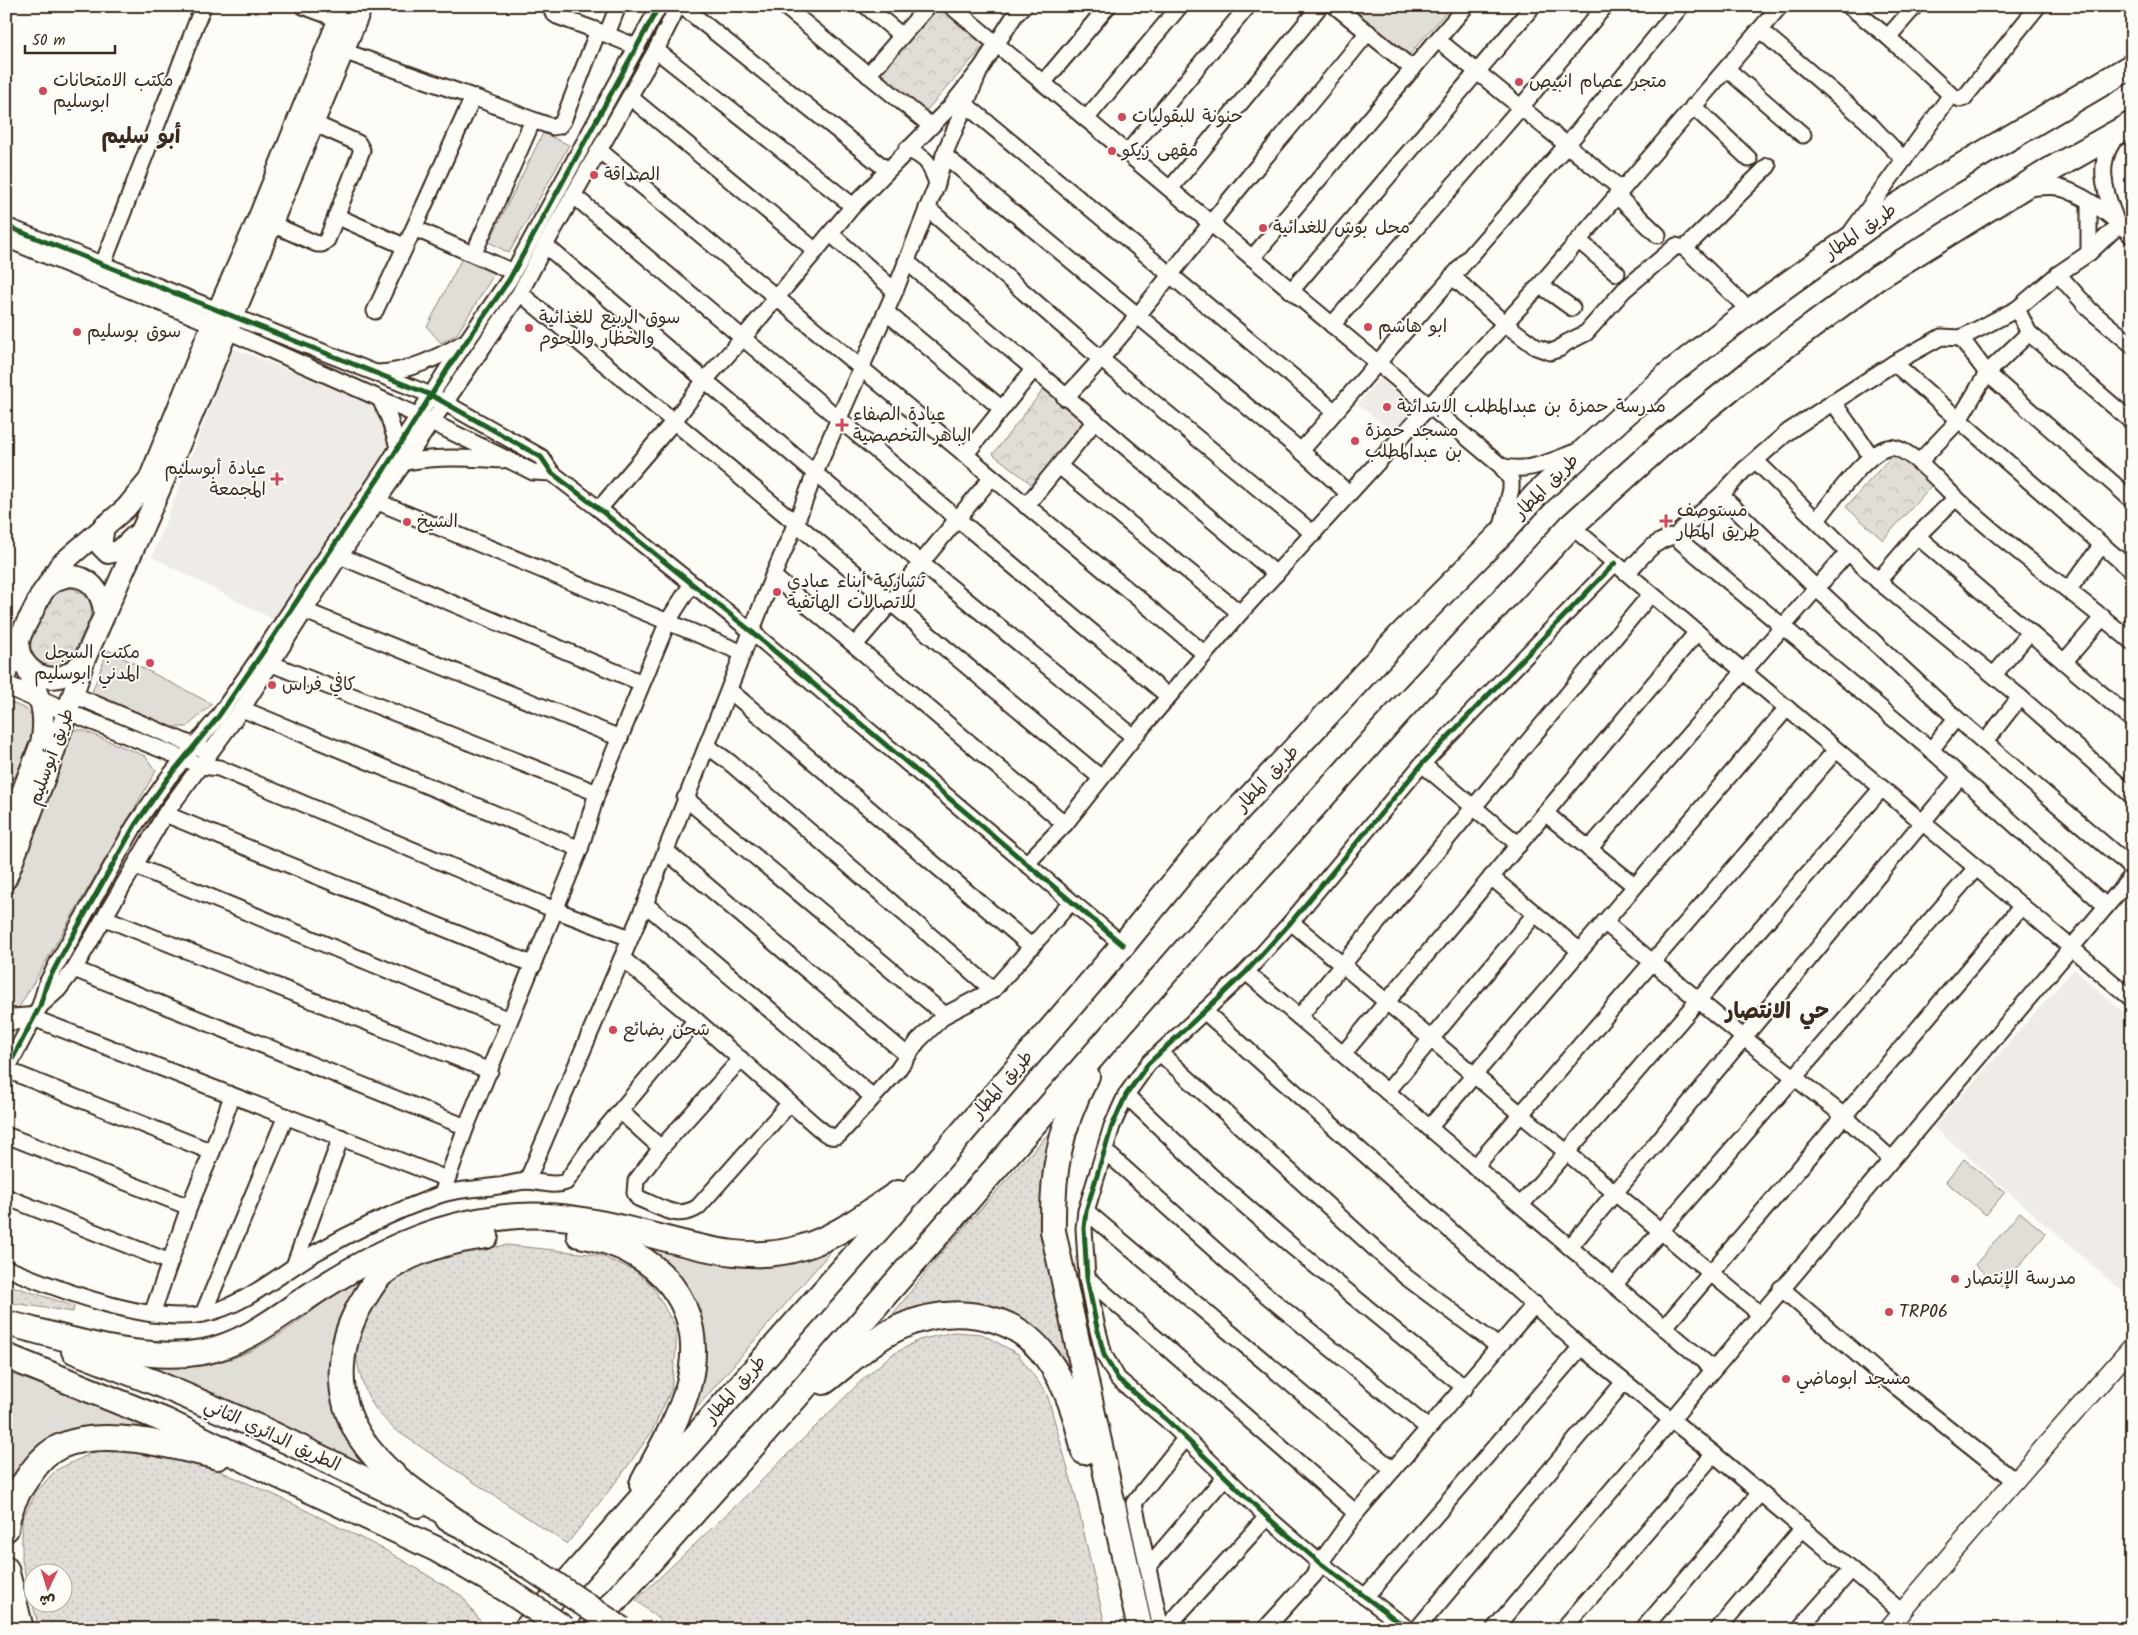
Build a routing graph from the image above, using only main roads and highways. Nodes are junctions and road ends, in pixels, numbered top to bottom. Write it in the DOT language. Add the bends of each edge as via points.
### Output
graph roads {
  1 [pos="362,6"];
  2 [pos="341,12"];
  3 [pos="328,66"];
  4 [pos="2129,68"];
  5 [pos="2130,120"];
  6 [pos="1878,277"];
  7 [pos="223,320"];
  8 [pos="104,526"];
  9 [pos="142,529"];
  10 [pos="47,587"];
  11 [pos="104,613"];
  12 [pos="84,661"];
  13 [pos="10,672"];
  14 [pos="6,834"];
  15 [pos="6,879"];
  16 [pos="36,1012"];
  17 [pos="6,1020"];
  18 [pos="1103,1045"];
  19 [pos="925,1176"];
  20 [pos="6,1324"];
  21 [pos="6,1356"];
  22 [pos="784,1411"];
  23 [pos="264,1469"];
  24 [pos="627,1515"];
  25 [pos="463,1526"];
  26 [pos="6,1529"];
  27 [pos="6,1569"];
  28 [pos="21,1629"];
  29 [pos="526,1629"];
  30 [pos="565,1629"];
  31 [pos="590,1629"];
  32 [pos="621,1629"];
  33 [pos="1123,1629"];
  34 [pos="1140,1629"];
  1 -- 3 [label="main road" via="343,51"];
  2 -- 3 [label="main road"];
  3 -- 7 [label="main road" via="266,199"];
  3 -- 7 [label="main road" via="313,123 272,224"];
  4 -- 19 [label="highway, طريق المطار" via="1894,208 1750,311 1669,374 1537,494 1199,852"];
  5 -- 6 [label="highway"];
  5 -- 6 [label="highway" via="2037,164"];
  6 -- 18 [label="highway" via="1664,442 1571,526 1396,715"];
  7 -- 8 [label="main road" via="149,480 126,508"];
  7 -- 9 [label="main road, طريق أبوسليم"];
  8 -- 9 [label="main road" via="101,546 108,553 119,550"];
  8 -- 10 [label="main road" via="60,565"];
  9 -- 11 [label="main road, طريق أبوسليم"];
  10 -- 11 [label="main road" via="68,576 92,583 103,600"];
  10 -- 13 [label="main road, طريق أبوسليم" via="19,642 20,654"];
  11 -- 12 [label="main road, طريق أبوسليم"];
  12 -- 13 [label="main road" via="71,673 59,678 33,672"];
  12 -- 15 [label="main road, طريق أبوسليم"];
  13 -- 14 [label="main road, طريق أبوسليم" via="41,700 44,714 41,743"];
  16 -- 17 [label="main road"];
  18 -- 22 [label="highway"];
  18 -- 34 [label="highway" via="1078,1092 1057,1154 1052,1193 1054,1231"];
  19 -- 20 [label="highway" via="840,1231 803,1248 767,1254 728,1253 584,1220 540,1216 448,1226 404,1242 369,1260 239,1341 200,1352 134,1352"];
  19 -- 24 [label="highway, طريق المطار"];
  20 -- 25 [label="highway, الطريق الدائري الثاني" via="260,1428"];
  21 -- 23 [label="highway, الطريق الدائري الثاني" via="166,1421"];
  22 -- 31 [label="highway"];
  22 -- 33 [label="highway" via="869,1346 897,1328 928,1317 977,1315 997,1320 1024,1336 1045,1355 1073,1406"];
  23 -- 26 [label="highway" via="160,1444 87,1439 60,1446 38,1463 18,1489"];
  23 -- 30 [label="highway, الطريق الدائري الثاني, bridge" via="436,1548"];
  24 -- 25 [label="highway" via="688,1387 692,1334 686,1314 676,1292 660,1272 625,1248 596,1238 559,1232 514,1232 442,1245 383,1273 358,1307 343,1349 340,1370 349,1414 359,1436 401,1480"];
  24 -- 29 [label="highway, طريق المطار"];
  25 -- 32 [label="highway, الطريق الدائري الثاني, bridge"];
  27 -- 28 [label="highway"];
}
